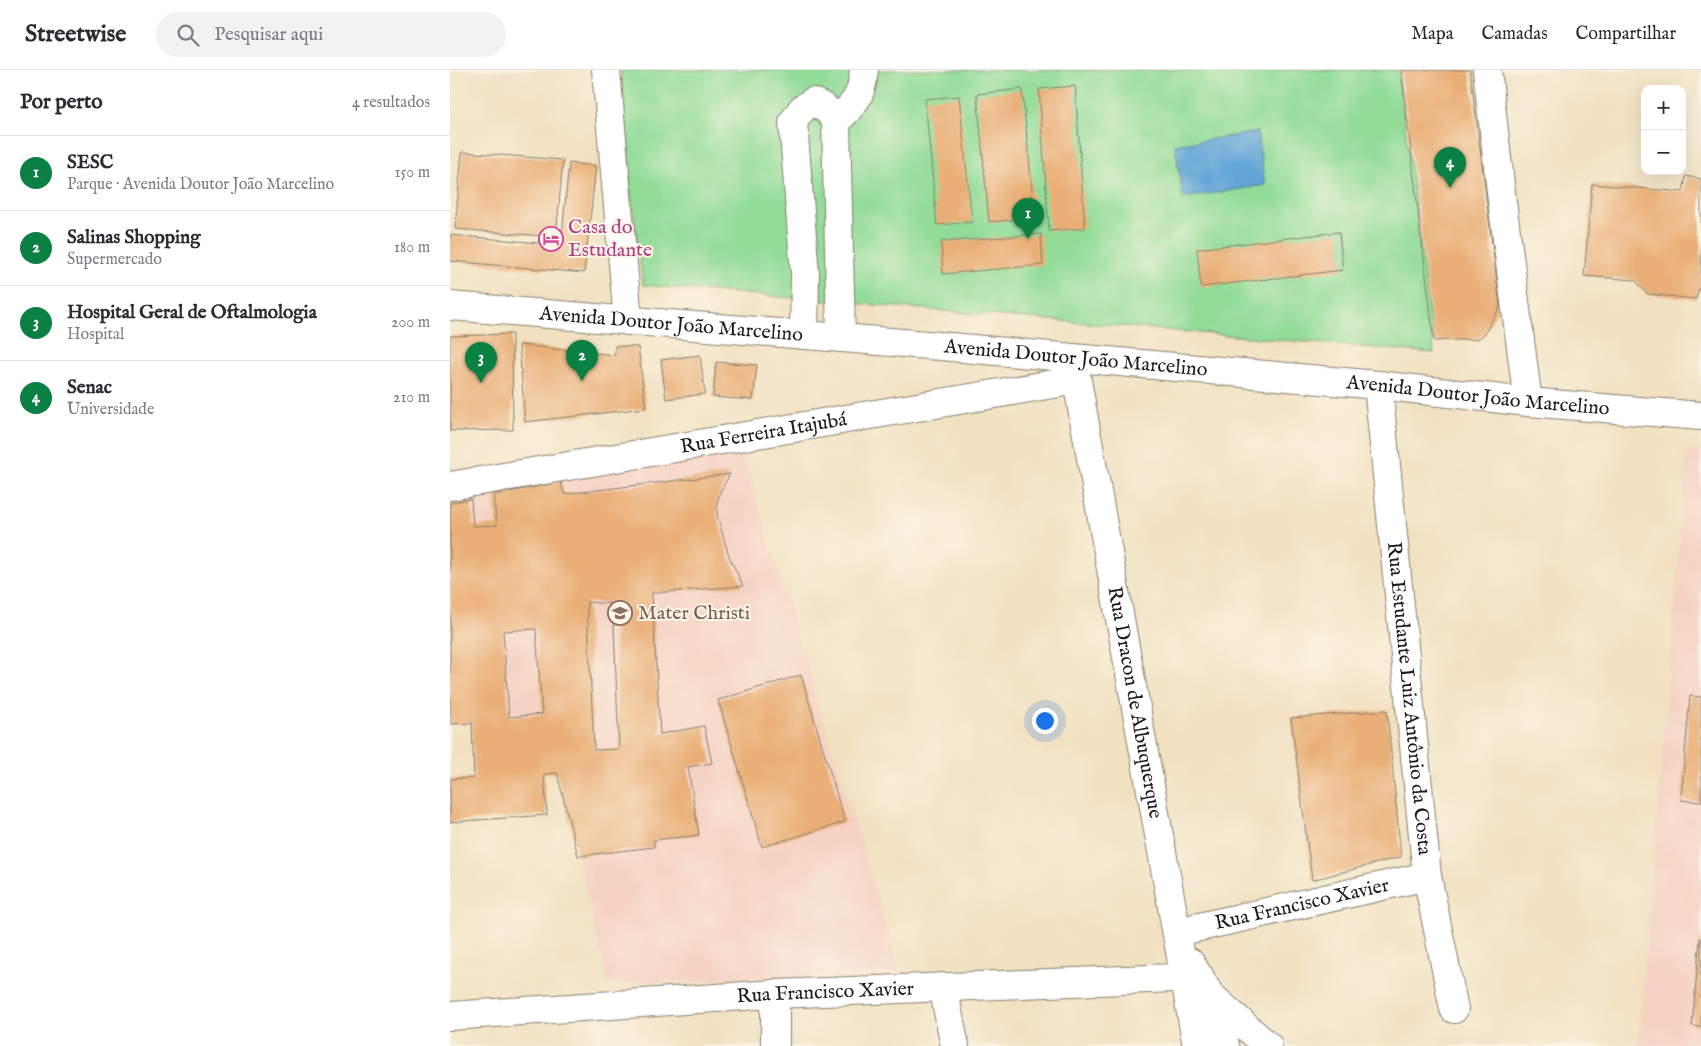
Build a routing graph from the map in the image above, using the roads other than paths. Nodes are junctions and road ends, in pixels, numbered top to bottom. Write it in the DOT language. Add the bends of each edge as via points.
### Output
graph roads {
  1 [pos="606,70"];
  2 [pos="864,70"];
  3 [pos="1487,70"];
  4 [pos="836,122"];
  5 [pos="450,306"];
  6 [pos="628,321"];
  7 [pos="804,335"];
  8 [pos="841,338"];
  9 [pos="1075,369"];
  10 [pos="1378,385"];
  11 [pos="1528,402"];
  12 [pos="1701,416"];
  13 [pos="450,486"];
  14 [pos="1427,876"];
  15 [pos="1178,939"];
  16 [pos="1199,983"];
  17 [pos="943,987"];
  18 [pos="775,994"];
  19 [pos="1454,1009"];
  20 [pos="450,1016"];
  21 [pos="775,1046"];
  22 [pos="955,1046"];
  23 [pos="1197,1046"];
  24 [pos="1225,1046"];
  25 [pos="1268,1046"];
  1 -- 6 [label="street"];
  2 -- 4 [label="street" via="858,99"];
  3 -- 11 [label="street"];
  4 -- 7 [label="street" via="831,113 812,102 793,122 805,274"];
  4 -- 8 [label="street"];
  5 -- 6 [label="street, Avenida Doutor João Marcelino"];
  6 -- 7 [label="street, Avenida Doutor João Marcelino"];
  7 -- 8 [label="street, Avenida Doutor João Marcelino"];
  8 -- 9 [label="street, Avenida Doutor João Marcelino"];
  9 -- 10 [label="street, Avenida Doutor João Marcelino"];
  9 -- 13 [label="street, Rua Ferreira Itajubá"];
  9 -- 15 [label="street, Rua Dracon de Albuquerque"];
  10 -- 11 [label="street, Avenida Doutor João Marcelino"];
  10 -- 14 [label="street, Rua Estudante Luiz Antônio da Costa"];
  11 -- 12 [label="street, Avenida Doutor João Marcelino"];
  14 -- 15 [label="street, Rua Francisco Xavier"];
  14 -- 19 [label="street, Rua Estudante Luiz Antônio da Costa"];
  15 -- 16 [label="street"];
  16 -- 17 [label="street, Rua Francisco Xavier"];
  16 -- 23 [label="street"];
  16 -- 24 [label="street" via="1221,1027"];
  16 -- 25 [label="street"];
  17 -- 18 [label="street, Rua Francisco Xavier"];
  17 -- 22 [label="street"];
  18 -- 20 [label="street, Rua Francisco Xavier"];
  18 -- 21 [label="street"];
}
